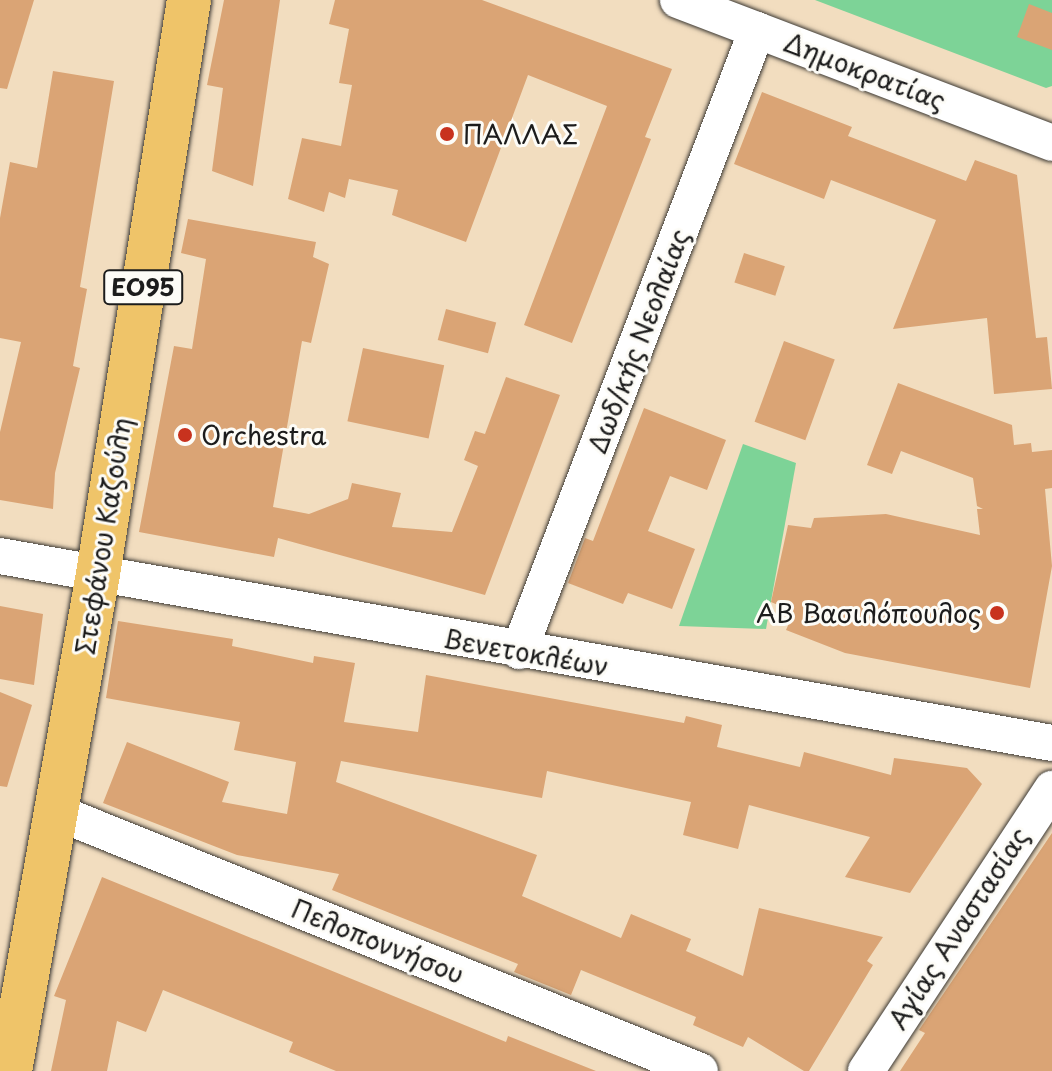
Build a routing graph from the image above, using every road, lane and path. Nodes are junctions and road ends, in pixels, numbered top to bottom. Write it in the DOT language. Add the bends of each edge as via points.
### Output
graph roads {
  1 [pos="189,0"];
  2 [pos="678,0"];
  3 [pos="757,30"];
  4 [pos="1052,143"];
  5 [pos="0,556"];
  6 [pos="98,574"];
  7 [pos="519,651"];
  8 [pos="1052,743"];
  9 [pos="1052,789"];
  10 [pos="56,812"];
  11 [pos="10,1071"];
  12 [pos="700,1071"];
  13 [pos="866,1071"];
  1 -- 6 [label="main road, Στεφάνου Καζούλη / ΕΟ95"];
  2 -- 3 [label="street, Δημοκρατίας"];
  3 -- 4 [label="street, Δημοκρατίας"];
  3 -- 7 [label="street, Δωδ/κής Νεολαίας"];
  5 -- 6 [label="street, Βενετοκλέων"];
  6 -- 7 [label="street, Βενετοκλέων"];
  6 -- 10 [label="main road, Στεφάνου Καζούλη / ΕΟ95"];
  7 -- 8 [label="street, Βενετοκλέων"];
  9 -- 13 [label="street, Αγίας Αναστασίας"];
  10 -- 11 [label="main road, Στεφάνου Καζούλη / ΕΟ95"];
  10 -- 12 [label="street, Πελοποννήσου"];
}
